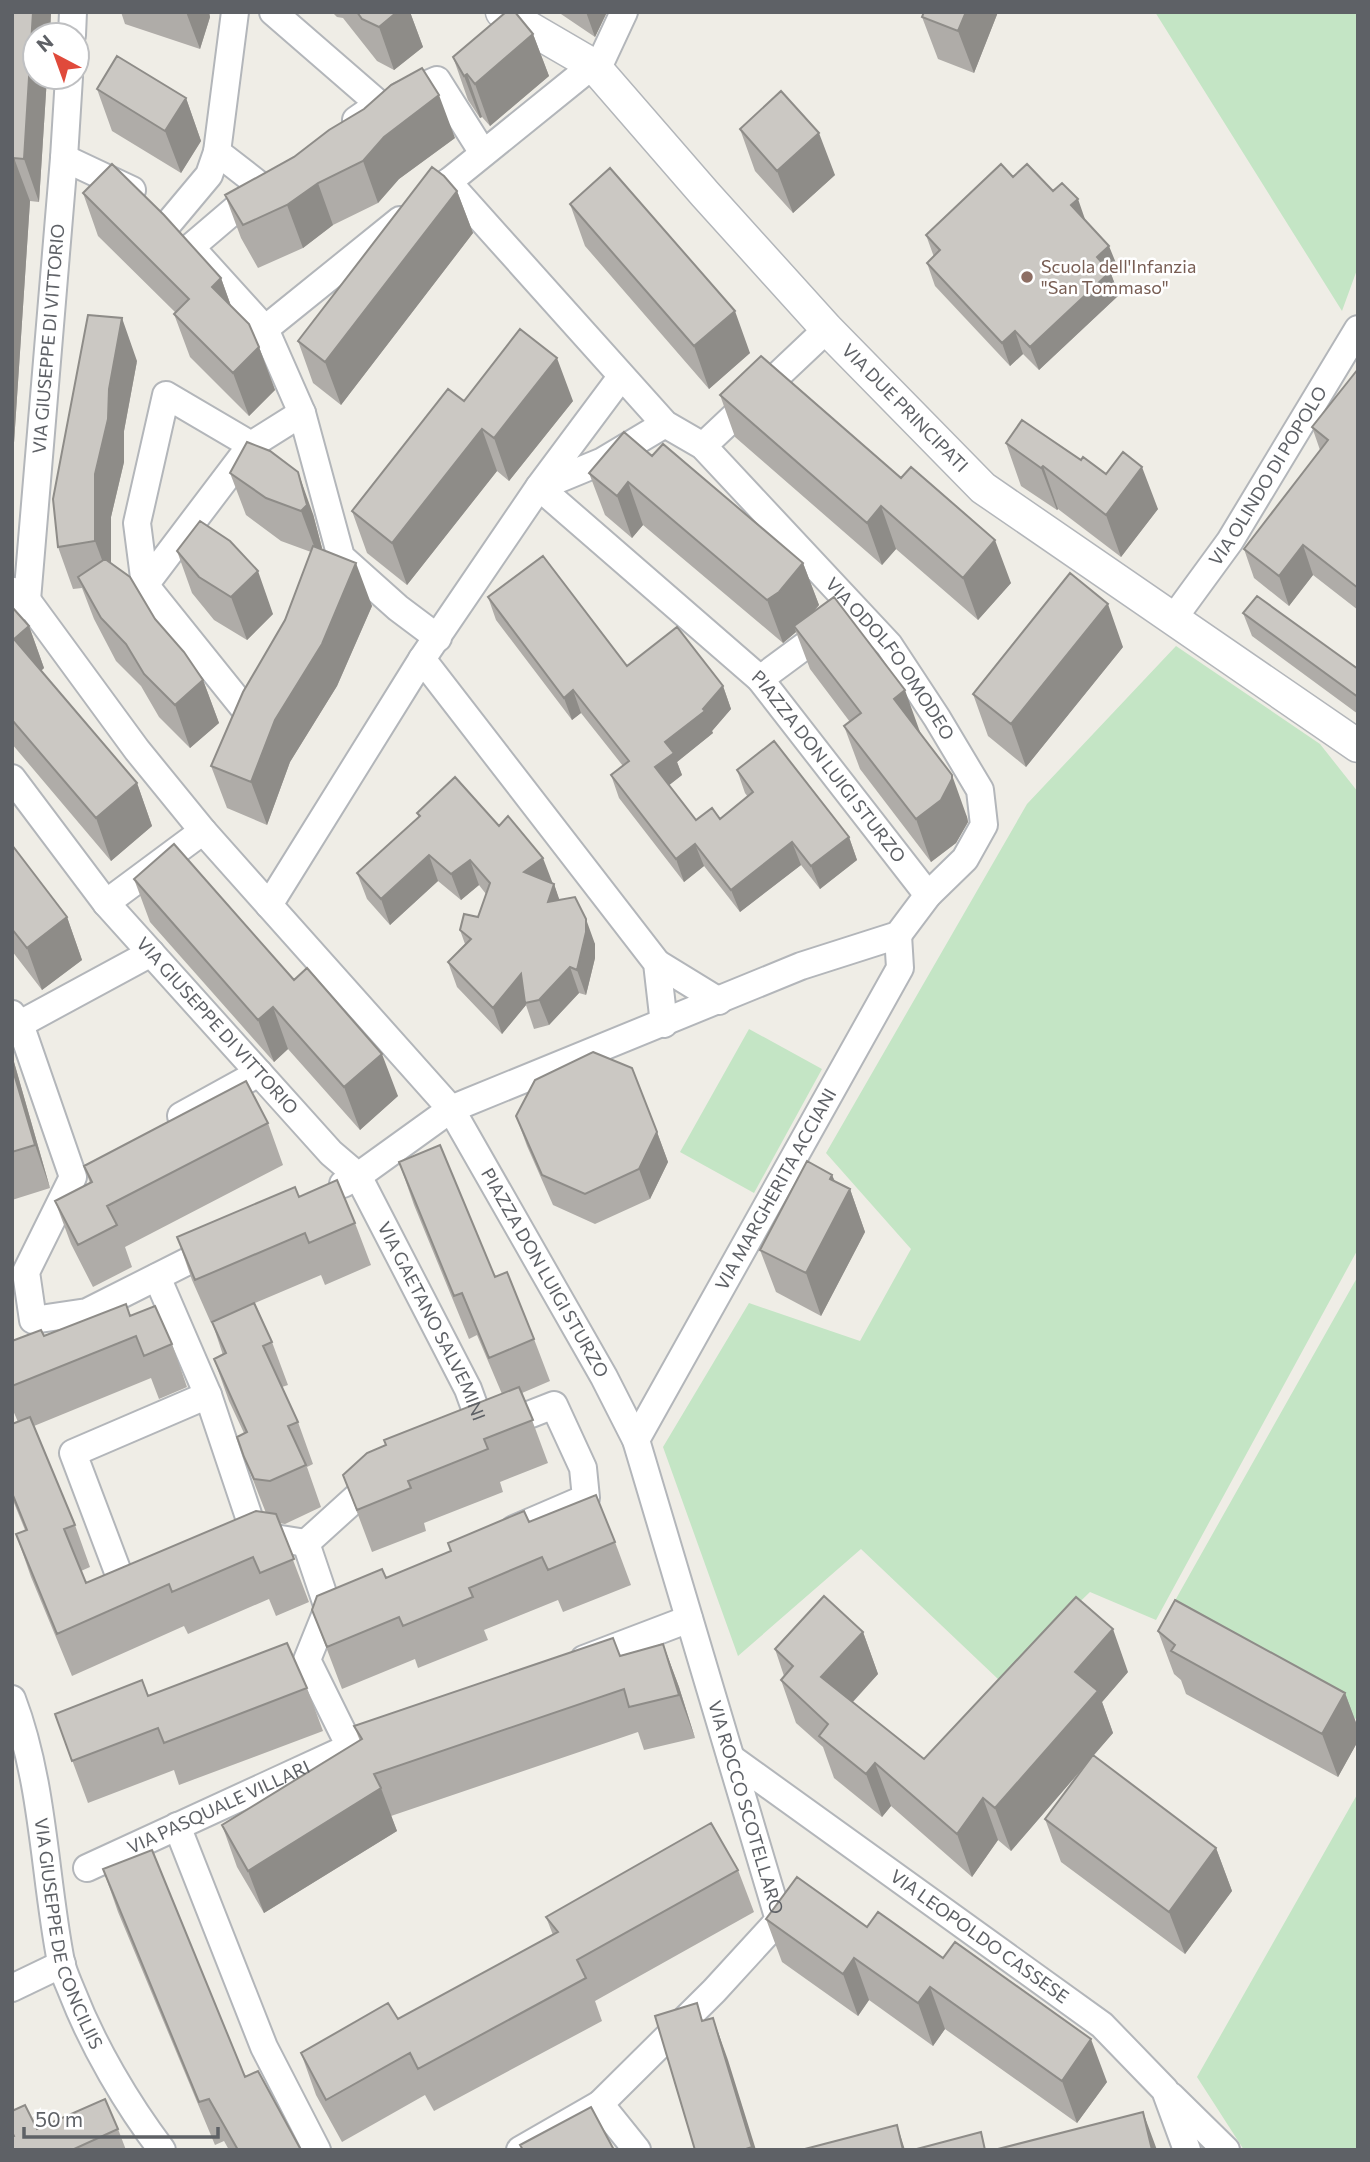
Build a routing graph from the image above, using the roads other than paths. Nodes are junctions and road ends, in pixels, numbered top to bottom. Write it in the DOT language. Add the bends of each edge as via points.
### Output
graph roads {
  1 [pos="235,12"];
  2 [pos="273,12"];
  3 [pos="502,12"];
  4 [pos="624,12"];
  5 [pos="595,68"];
  6 [pos="68,91"];
  7 [pos="379,104"];
  8 [pos="334,134"];
  9 [pos="217,152"];
  10 [pos="483,153"];
  11 [pos="64,158"];
  12 [pos="448,182"];
  13 [pos="168,224"];
  14 [pos="191,247"];
  15 [pos="827,328"];
  16 [pos="265,329"];
  17 [pos="1358,330"];
  18 [pos="621,377"];
  19 [pos="302,413"];
  20 [pos="665,424"];
  21 [pos="251,445"];
  22 [pos="703,446"];
  23 [pos="539,487"];
  24 [pos="145,585"];
  25 [pos="17,601"];
  26 [pos="855,609"];
  27 [pos="1173,619"];
  28 [pos="438,638"];
  29 [pos="422,659"];
  30 [pos="760,679"];
  31 [pos="243,707"];
  32 [pos="1353,745"];
  33 [pos="12,778"];
  34 [pos="203,831"];
  35 [pos="928,895"];
  36 [pos="106,903"];
  37 [pos="270,905"];
  38 [pos="898,935"];
  39 [pos="151,953"];
  40 [pos="657,963"];
  41 [pos="719,1001"];
  42 [pos="16,1019"];
  43 [pos="664,1024"];
  44 [pos="259,1073"];
  45 [pos="451,1109"];
  46 [pos="166,1125"];
  47 [pos="96,1164"];
  48 [pos="358,1176"];
  49 [pos="73,1177"];
  50 [pos="322,1194"];
  51 [pos="240,1236"];
  52 [pos="157,1277"];
  53 [pos="208,1395"];
  54 [pos="636,1440"];
  55 [pos="399,1465"];
  56 [pos="255,1535"];
  57 [pos="488,1540"];
  58 [pos="306,1543"];
  59 [pos="219,1549"];
  60 [pos="160,1574"];
  61 [pos="365,1593"];
  62 [pos="328,1608"];
  63 [pos="689,1619"];
  64 [pos="559,1668"];
  65 [pos="12,1699"];
  66 [pos="376,1737"];
  67 [pos="350,1747"];
  68 [pos="731,1758"];
  69 [pos="177,1826"];
  70 [pos="87,1868"];
  71 [pos="62,1965"];
  72 [pos="12,1988"];
  73 [pos="1165,2090"];
  74 [pos="600,2104"];
  75 [pos="162,2150"];
  76 [pos="317,2150"];
  77 [pos="520,2150"];
  78 [pos="637,2150"];
  79 [pos="1187,2150"];
  80 [pos="1226,2150"];
  1 -- 9 [label="street"];
  2 -- 7 [label="street"];
  3 -- 5 [label="street, VIA DUE PRINCIPATI"];
  4 -- 5 [label="street"];
  5 -- 10 [label="street"];
  5 -- 15 [label="street, VIA DUE PRINCIPATI"];
  6 -- 11 [label="street, VIA GIUSEPPE DI VITTORIO"];
  7 -- 8 [label="street"];
  7 -- 10 [label="street" via="437,80"];
  9 -- 13 [label="street" via="208,175"];
  9 -- 14 [label="street" via="272,179"];
  10 -- 12 [label="street"];
  11 -- 13 [label="street" via="136,192"];
  11 -- 25 [label="street, VIA GIUSEPPE DI VITTORIO"];
  12 -- 16 [label="street"];
  12 -- 18 [label="street, VIA ODOLFO OMODEO"];
  13 -- 14 [label="street"];
  14 -- 16 [label="street"];
  15 -- 22 [label="street"];
  15 -- 27 [label="street, VIA DUE PRINCIPATI" via="983,488"];
  16 -- 19 [label="street"];
  17 -- 27 [label="street, VIA OLINDO DI POPOLO" via="1230,541"];
  18 -- 20 [label="street, VIA ODOLFO OMODEO"];
  18 -- 23 [label="street"];
  19 -- 21 [label="street"];
  19 -- 28 [label="street" via="341,556"];
  20 -- 22 [label="street, VIA ODOLFO OMODEO"];
  20 -- 23 [label="street" via="603,461"];
  21 -- 24 [label="street"];
  21 -- 24 [label="street" via="166,395 137,523"];
  22 -- 26 [label="street, VIA ODOLFO OMODEO"];
  23 -- 28 [label="street"];
  23 -- 30 [label="street, PIAZZA DON LUIGI STURZO"];
  24 -- 31 [label="street"];
  25 -- 34 [label="street, VIA GIUSEPPE DI VITTORIO"];
  26 -- 30 [label="street"];
  26 -- 35 [label="street, VIA ODOLFO OMODEO" via="889,645 980,790 984,825 965,859"];
  27 -- 32 [label="street, VIA DUE PRINCIPATI"];
  28 -- 29 [label="street"];
  29 -- 37 [label="street"];
  29 -- 40 [label="street"];
  30 -- 35 [label="street, PIAZZA DON LUIGI STURZO"];
  33 -- 36 [label="street, VIA GIUSEPPE DI VITTORIO"];
  34 -- 36 [label="street"];
  34 -- 37 [label="street, VIA GIUSEPPE DI VITTORIO"];
  35 -- 38 [label="street"];
  36 -- 39 [label="street, VIA GIUSEPPE DI VITTORIO"];
  37 -- 45 [label="street, PIAZZA DON LUIGI STURZO"];
  38 -- 41 [label="street" via="801,966"];
  38 -- 54 [label="street, VIA MARGHERITA ACCIANI" via="900,968"];
  39 -- 42 [label="street"];
  39 -- 44 [label="street, VIA GIUSEPPE DI VITTORIO"];
  40 -- 41 [label="street"];
  40 -- 43 [label="street"];
  41 -- 43 [label="street"];
  42 -- 49 [label="street"];
  43 -- 45 [label="street"];
  44 -- 46 [label="street"];
  44 -- 48 [label="street, VIA GIUSEPPE DI VITTORIO" via="331,1153"];
  45 -- 48 [label="street"];
  45 -- 54 [label="street, PIAZZA DON LUIGI STURZO"];
  47 -- 49 [label="street"];
  48 -- 50 [label="street"];
  48 -- 57 [label="street, VIA GAETANO SALVEMINI" via="468,1389 472,1437 554,1405 583,1468 586,1498"];
  49 -- 52 [label="street" via="26,1272 33,1320 87,1312"];
  51 -- 52 [label="street"];
  52 -- 53 [label="street"];
  53 -- 56 [label="street"];
  53 -- 60 [label="street" via="73,1453 124,1588"];
  54 -- 63 [label="street, VIA ROCCO SCOTELLARO"];
  55 -- 58 [label="street" via="387,1469"];
  56 -- 58 [label="street"];
  56 -- 59 [label="street"];
  58 -- 62 [label="street"];
  61 -- 62 [label="street"];
  62 -- 67 [label="street" via="307,1660"];
  63 -- 64 [label="street"];
  63 -- 68 [label="street, VIA ROCCO SCOTELLARO"];
  65 -- 71 [label="street, VIA GIUSEPPE DE CONCILIIS" via="23,1729 42,1822"];
  66 -- 67 [label="street, VIA PASQUALE VILLARI"];
  67 -- 69 [label="street, VIA PASQUALE VILLARI"];
  68 -- 73 [label="street, VIA LEOPOLDO CASSESE" via="1102,2025"];
  68 -- 74 [label="street, VIA ROCCO SCOTELLARO" via="779,1920"];
  69 -- 70 [label="street, VIA PASQUALE VILLARI"];
  69 -- 76 [label="street" via="264,2047"];
  71 -- 72 [label="street"];
  71 -- 75 [label="street, VIA GIUSEPPE DE CONCILIIS" via="87,2026"];
  73 -- 79 [label="street, VIA LEOPOLDO CASSESE"];
  73 -- 80 [label="street"];
  74 -- 77 [label="street, VIA ROCCO SCOTELLARO"];
  74 -- 78 [label="street"];
}
